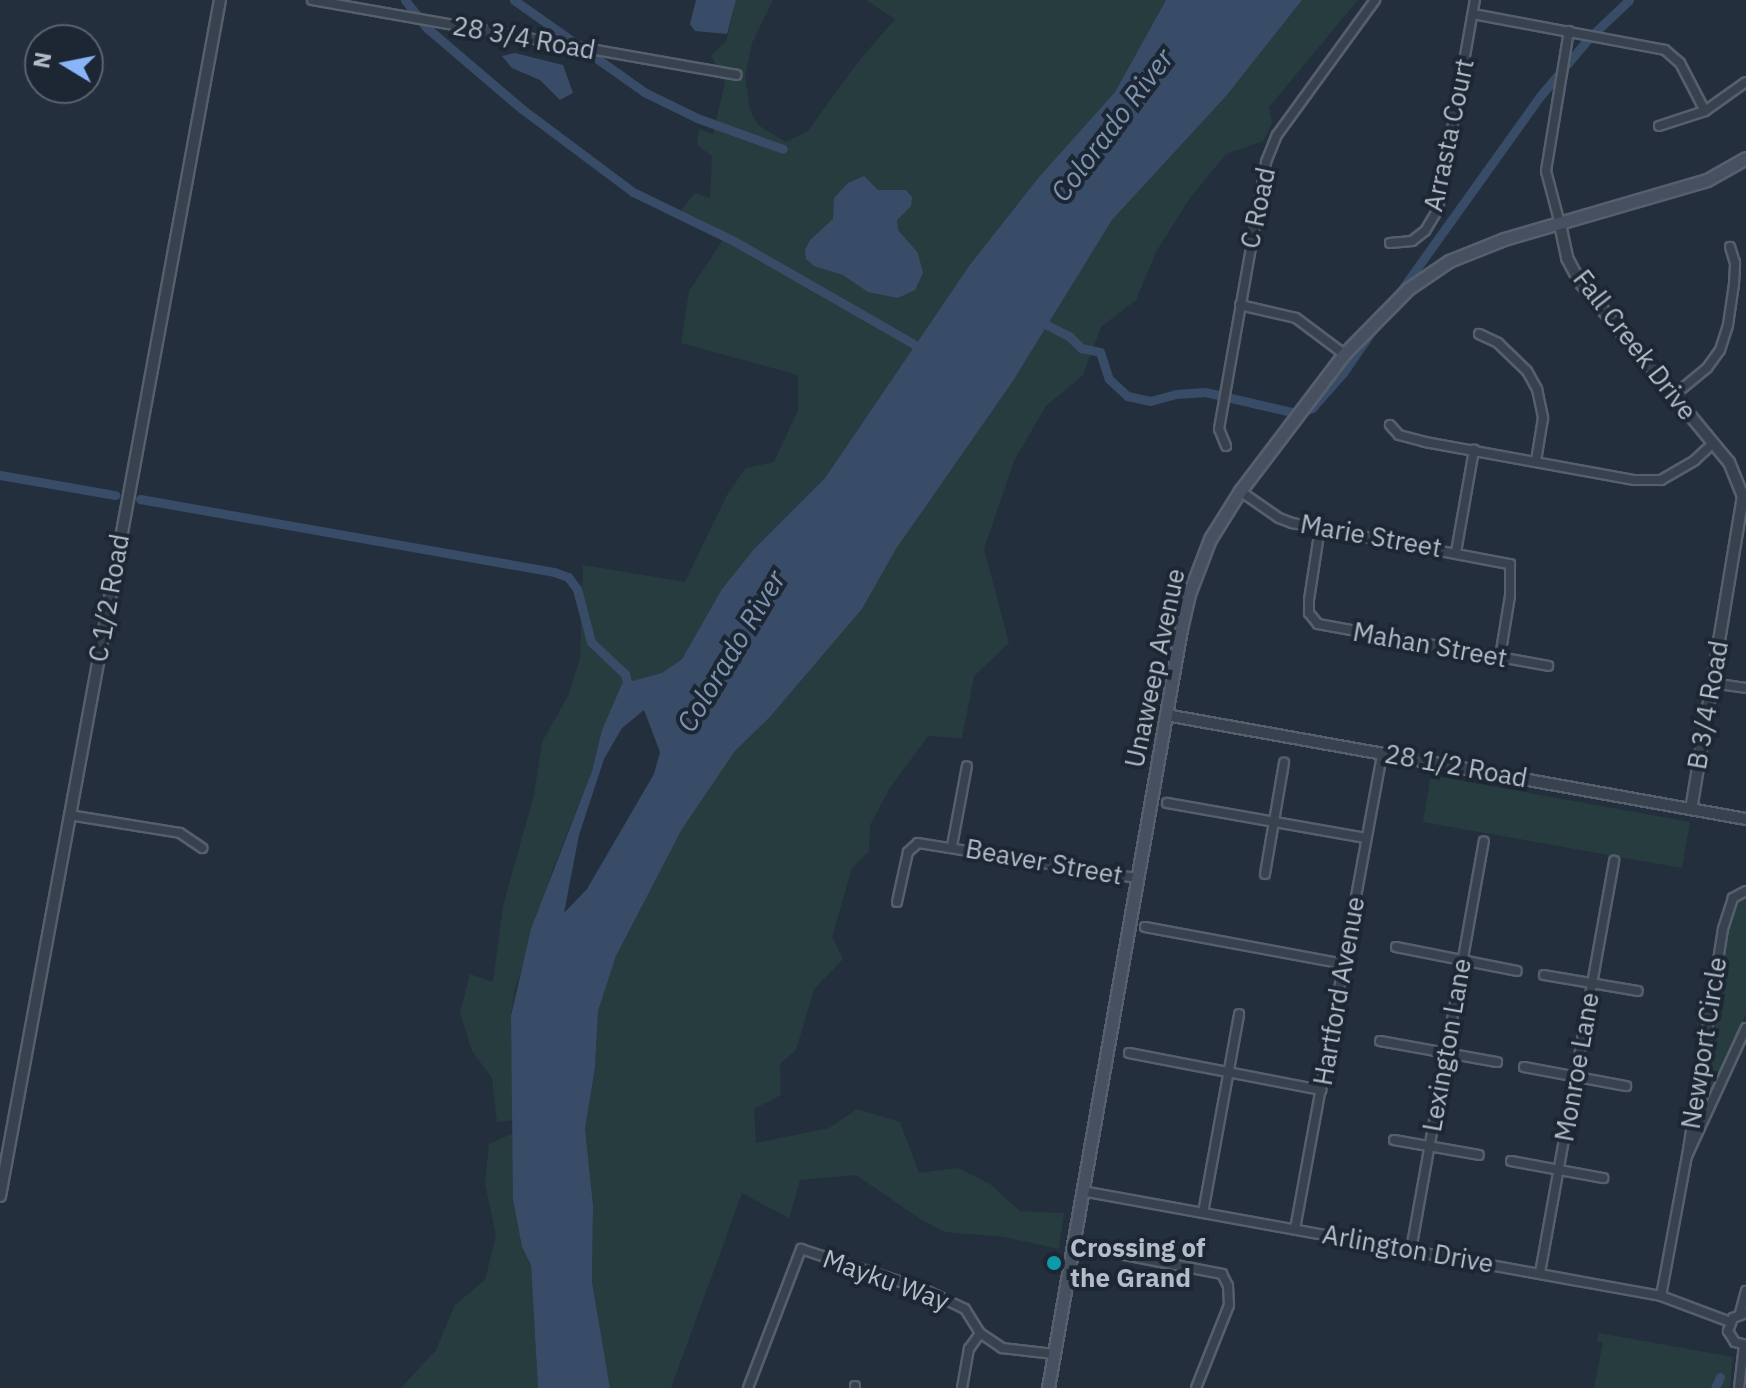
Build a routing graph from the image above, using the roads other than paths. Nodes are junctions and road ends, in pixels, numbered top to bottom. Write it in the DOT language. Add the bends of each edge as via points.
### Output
graph roads {
  1 [pos="220,0"];
  2 [pos="312,0"];
  3 [pos="1375,0"];
  4 [pos="1475,0"];
  5 [pos="1473,14"];
  6 [pos="1569,31"];
  7 [pos="736,75"];
  8 [pos="1746,82"];
  9 [pos="1705,111"];
  10 [pos="1659,126"];
  11 [pos="1746,158"];
  12 [pos="1560,224"];
  13 [pos="1390,243"];
  14 [pos="1730,247"];
  15 [pos="1240,305"];
  16 [pos="1479,334"];
  17 [pos="1344,354"];
  18 [pos="1673,396"];
  19 [pos="1390,425"];
  20 [pos="1713,443"];
  21 [pos="1226,446"];
  22 [pos="1474,450"];
  23 [pos="1536,461"];
  24 [pos="1240,491"];
  25 [pos="1744,507"];
  26 [pos="1320,528"];
  27 [pos="1456,552"];
  28 [pos="1500,657"];
  29 [pos="1548,666"];
  30 [pos="1711,683"];
  31 [pos="1746,688"];
  32 [pos="1166,715"];
  33 [pos="1382,753"];
  34 [pos="1284,763"];
  35 [pos="967,766"];
  36 [pos="1167,803"];
  37 [pos="1691,809"];
  38 [pos="69,815"];
  39 [pos="1746,819"];
  40 [pos="1274,822"];
  41 [pos="1366,838"];
  42 [pos="1484,841"];
  43 [pos="952,846"];
  44 [pos="202,848"];
  45 [pos="1614,861"];
  46 [pos="1265,874"];
  47 [pos="1136,878"];
  48 [pos="1746,891"];
  49 [pos="897,902"];
  50 [pos="1145,927"];
  51 [pos="1396,947"];
  52 [pos="1462,960"];
  53 [pos="1344,964"];
  54 [pos="1517,971"];
  55 [pos="1544,975"];
  56 [pos="1592,983"];
  57 [pos="1638,991"];
  58 [pos="1239,1014"];
  59 [pos="1746,1028"];
  60 [pos="1380,1041"];
  61 [pos="1129,1053"];
  62 [pos="1446,1053"];
  63 [pos="1497,1062"];
  64 [pos="1524,1067"];
  65 [pos="1229,1072"];
  66 [pos="1575,1076"];
  67 [pos="1626,1086"];
  68 [pos="1321,1090"];
  69 [pos="1394,1140"];
  70 [pos="1429,1146"];
  71 [pos="1479,1155"];
  72 [pos="1687,1156"];
  73 [pos="1511,1161"];
  74 [pos="1558,1170"];
  75 [pos="1603,1178"];
  76 [pos="1082,1191"];
  77 [pos="0,1196"];
  78 [pos="1203,1213"];
  79 [pos="1295,1229"];
  80 [pos="1073,1245"];
  81 [pos="1411,1250"];
  82 [pos="1540,1273"];
  83 [pos="1746,1291"];
  84 [pos="1661,1296"];
  85 [pos="1743,1313"];
  86 [pos="1730,1322"];
  87 [pos="980,1333"];
  88 [pos="1745,1345"];
  89 [pos="1054,1354"];
  90 [pos="748,1388"];
  91 [pos="962,1388"];
  92 [pos="1048,1388"];
  93 [pos="1196,1388"];
  94 [pos="1739,1388"];
  1 -- 38 [label="street, C 1/2 Road"];
  2 -- 7 [label="street, 28 3/4 Road"];
  3 -- 15 [label="street, C Road" via="1277,135 1257,201"];
  4 -- 5 [label="street, Arrasta Court"];
  5 -- 6 [label="street"];
  5 -- 13 [label="street, Arrasta Court" via="1438,209 1412,241"];
  6 -- 9 [label="street" via="1665,50 1680,63"];
  6 -- 12 [label="street, Fall Creek Drive" via="1546,171"];
  8 -- 9 [label="street"];
  9 -- 10 [label="street"];
  11 -- 12 [label="main road, Unaweep Avenue" via="1707,180"];
  12 -- 17 [label="main road, Unaweep Avenue" via="1449,261 1408,289"];
  12 -- 18 [label="street, Fall Creek Drive" via="1567,258 1579,281"];
  14 -- 18 [label="street" via="1734,282 1720,350"];
  15 -- 17 [label="street" via="1296,318"];
  15 -- 21 [label="street, C Road" via="1219,429"];
  16 -- 23 [label="street" via="1498,343 1527,371 1537,389 1543,418"];
  17 -- 24 [label="main road, Unaweep Avenue"];
  18 -- 20 [label="street, Fall Creek Drive"];
  19 -- 22 [label="street" via="1399,435"];
  20 -- 23 [label="street" via="1661,480"];
  20 -- 25 [label="street, Fall Creek Drive" via="1740,483"];
  22 -- 23 [label="street"];
  22 -- 27 [label="street"];
  24 -- 26 [label="street, Marie Street" via="1279,518"];
  24 -- 32 [label="main road, Unaweep Avenue" via="1210,539 1189,594"];
  25 -- 30 [label="street, B 3/4 Road"];
  26 -- 27 [label="street, Marie Street"];
  26 -- 28 [label="street, Mahan Street" via="1309,600 1318,624"];
  27 -- 28 [label="street, Marie Street" via="1510,564"];
  28 -- 29 [label="street, Mahan Street"];
  30 -- 31 [label="street"];
  30 -- 37 [label="street, B 3/4 Road"];
  32 -- 33 [label="street, 28 1/2 Road"];
  32 -- 47 [label="main road, Unaweep Avenue"];
  33 -- 37 [label="street, 28 1/2 Road"];
  33 -- 41 [label="street, Hartford Avenue"];
  34 -- 40 [label="street"];
  35 -- 43 [label="street"];
  36 -- 40 [label="street"];
  37 -- 39 [label="street, 28 1/2 Road"];
  38 -- 44 [label="street" via="180,833"];
  38 -- 77 [label="street, C 1/2 Road"];
  40 -- 41 [label="street"];
  40 -- 46 [label="street"];
  41 -- 53 [label="street, Hartford Avenue"];
  42 -- 52 [label="street, Lexington Lane"];
  43 -- 47 [label="street, Beaver Street"];
  43 -- 49 [label="street, Beaver Street" via="912,846"];
  45 -- 56 [label="street, Monroe Lane"];
  47 -- 76 [label="main road, Unaweep Avenue"];
  48 -- 72 [label="street, Newport Circle" via="1733,898 1723,929"];
  50 -- 53 [label="street"];
  51 -- 52 [label="street"];
  52 -- 54 [label="street"];
  52 -- 62 [label="street, Lexington Lane"];
  53 -- 68 [label="street, Hartford Avenue"];
  55 -- 56 [label="street"];
  56 -- 57 [label="street"];
  56 -- 66 [label="street, Monroe Lane"];
  58 -- 65 [label="street"];
  59 -- 72 [label="street, Newport Circle"];
  60 -- 62 [label="street"];
  61 -- 65 [label="street"];
  62 -- 63 [label="street"];
  62 -- 70 [label="street, Lexington Lane"];
  64 -- 66 [label="street"];
  65 -- 68 [label="street"];
  65 -- 78 [label="street"];
  66 -- 67 [label="street"];
  66 -- 74 [label="street, Monroe Lane"];
  68 -- 79 [label="street, Hartford Avenue"];
  69 -- 70 [label="street"];
  70 -- 71 [label="street"];
  70 -- 81 [label="street, Lexington Lane"];
  72 -- 84 [label="street, Newport Circle"];
  73 -- 74 [label="street"];
  74 -- 75 [label="street"];
  74 -- 82 [label="street, Monroe Lane"];
  76 -- 78 [label="street, Arlington Drive"];
  76 -- 80 [label="main road, Unaweep Avenue"];
  78 -- 79 [label="street, Arlington Drive"];
  79 -- 81 [label="street, Arlington Drive"];
  80 -- 89 [label="main road, Unaweep Avenue"];
  80 -- 93 [label="street" via="1222,1274 1229,1305"];
  81 -- 82 [label="street, Arlington Drive"];
  82 -- 84 [label="street, Arlington Drive"];
  83 -- 85 [label="street"];
  84 -- 86 [label="street, Arlington Drive"];
  85 -- 86 [label="street"];
  86 -- 88 [label="street" via="1729,1335"];
  87 -- 89 [label="street, Mayku Way" via="1002,1348"];
  87 -- 90 [label="street, Mayku Way" via="965,1309 925,1290 801,1249"];
  87 -- 91 [label="street" via="969,1349"];
  88 -- 94 [label="street"];
  89 -- 92 [label="main road, Unaweep Avenue"];
}
